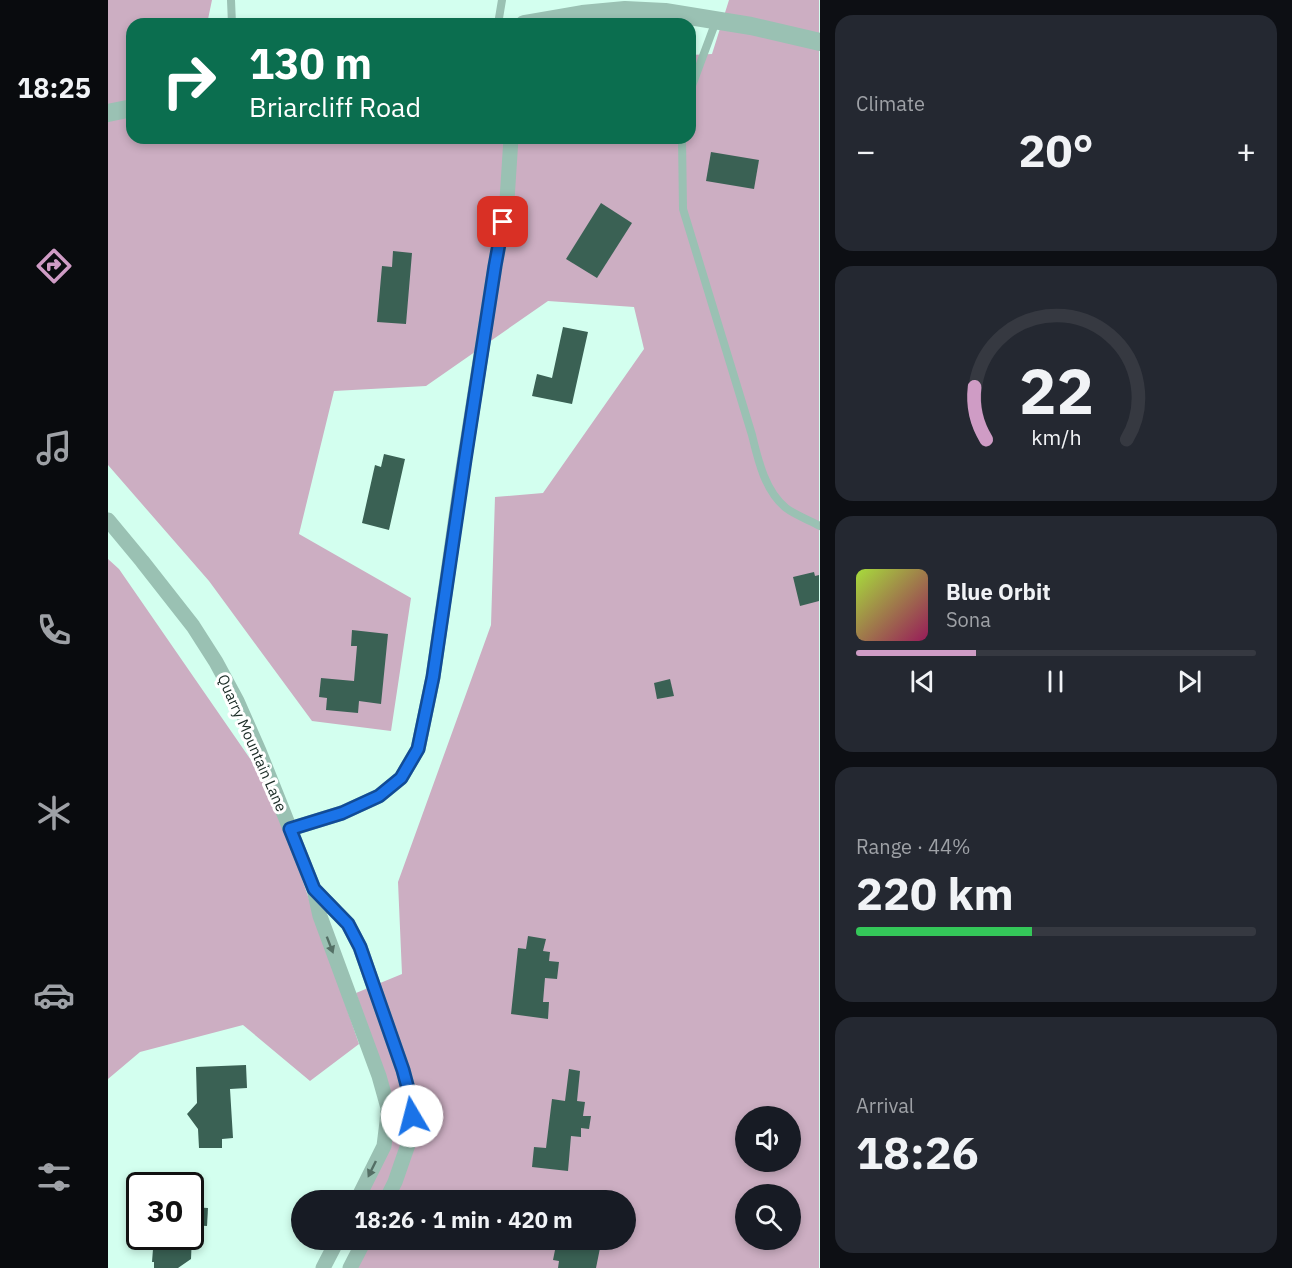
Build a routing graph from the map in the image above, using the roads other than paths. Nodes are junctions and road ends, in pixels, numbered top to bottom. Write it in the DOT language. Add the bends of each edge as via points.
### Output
graph roads {
  1 [pos="231,0"];
  2 [pos="502,0"];
  3 [pos="232,18"];
  4 [pos="499,18"];
  5 [pos="559,18"];
  6 [pos="716,20"];
  7 [pos="819,42"];
  8 [pos="696,75"];
  9 [pos="126,109"];
  10 [pos="108,113"];
  11 [pos="511,144"];
  12 [pos="682,144"];
  13 [pos="108,520"];
  14 [pos="819,526"];
  15 [pos="290,829"];
  16 [pos="314,889"];
  17 [pos="406,1081"];
  18 [pos="383,1089"];
  19 [pos="362,1190"];
  20 [pos="391,1190"];
  21 [pos="332,1250"];
  22 [pos="359,1250"];
  23 [pos="323,1268"];
  24 [pos="350,1268"];
  1 -- 3 [label="lane"];
  2 -- 4 [label="lane"];
  5 -- 6 [label="street" via="625,10"];
  6 -- 7 [label="street"];
  6 -- 8 [label="lane"];
  9 -- 10 [label="street"];
  11 -- 15 [label="street" via="507,200 433,677 418,749 401,778 379,796 342,813"];
  12 -- 14 [label="lane" via="683,209 767,484 787,509"];
  13 -- 15 [label="street, Quarry Mountain Lane" via="193,626 216,662 237,701"];
  15 -- 16 [label="street, Quarry Mountain Lane"];
  16 -- 17 [label="street, Quarry Mountain Lane" via="348,924 360,947"];
  16 -- 18 [label="street, Quarry Mountain Lane, one-way" via="320,916"];
  17 -- 18 [label="street"];
  17 -- 20 [label="street, Quarry Mountain Lane" via="412,1133"];
  18 -- 19 [label="street, Quarry Mountain Lane, one-way" via="387,1108 384,1146"];
  21 -- 23 [label="street"];
  22 -- 24 [label="street"];
}
